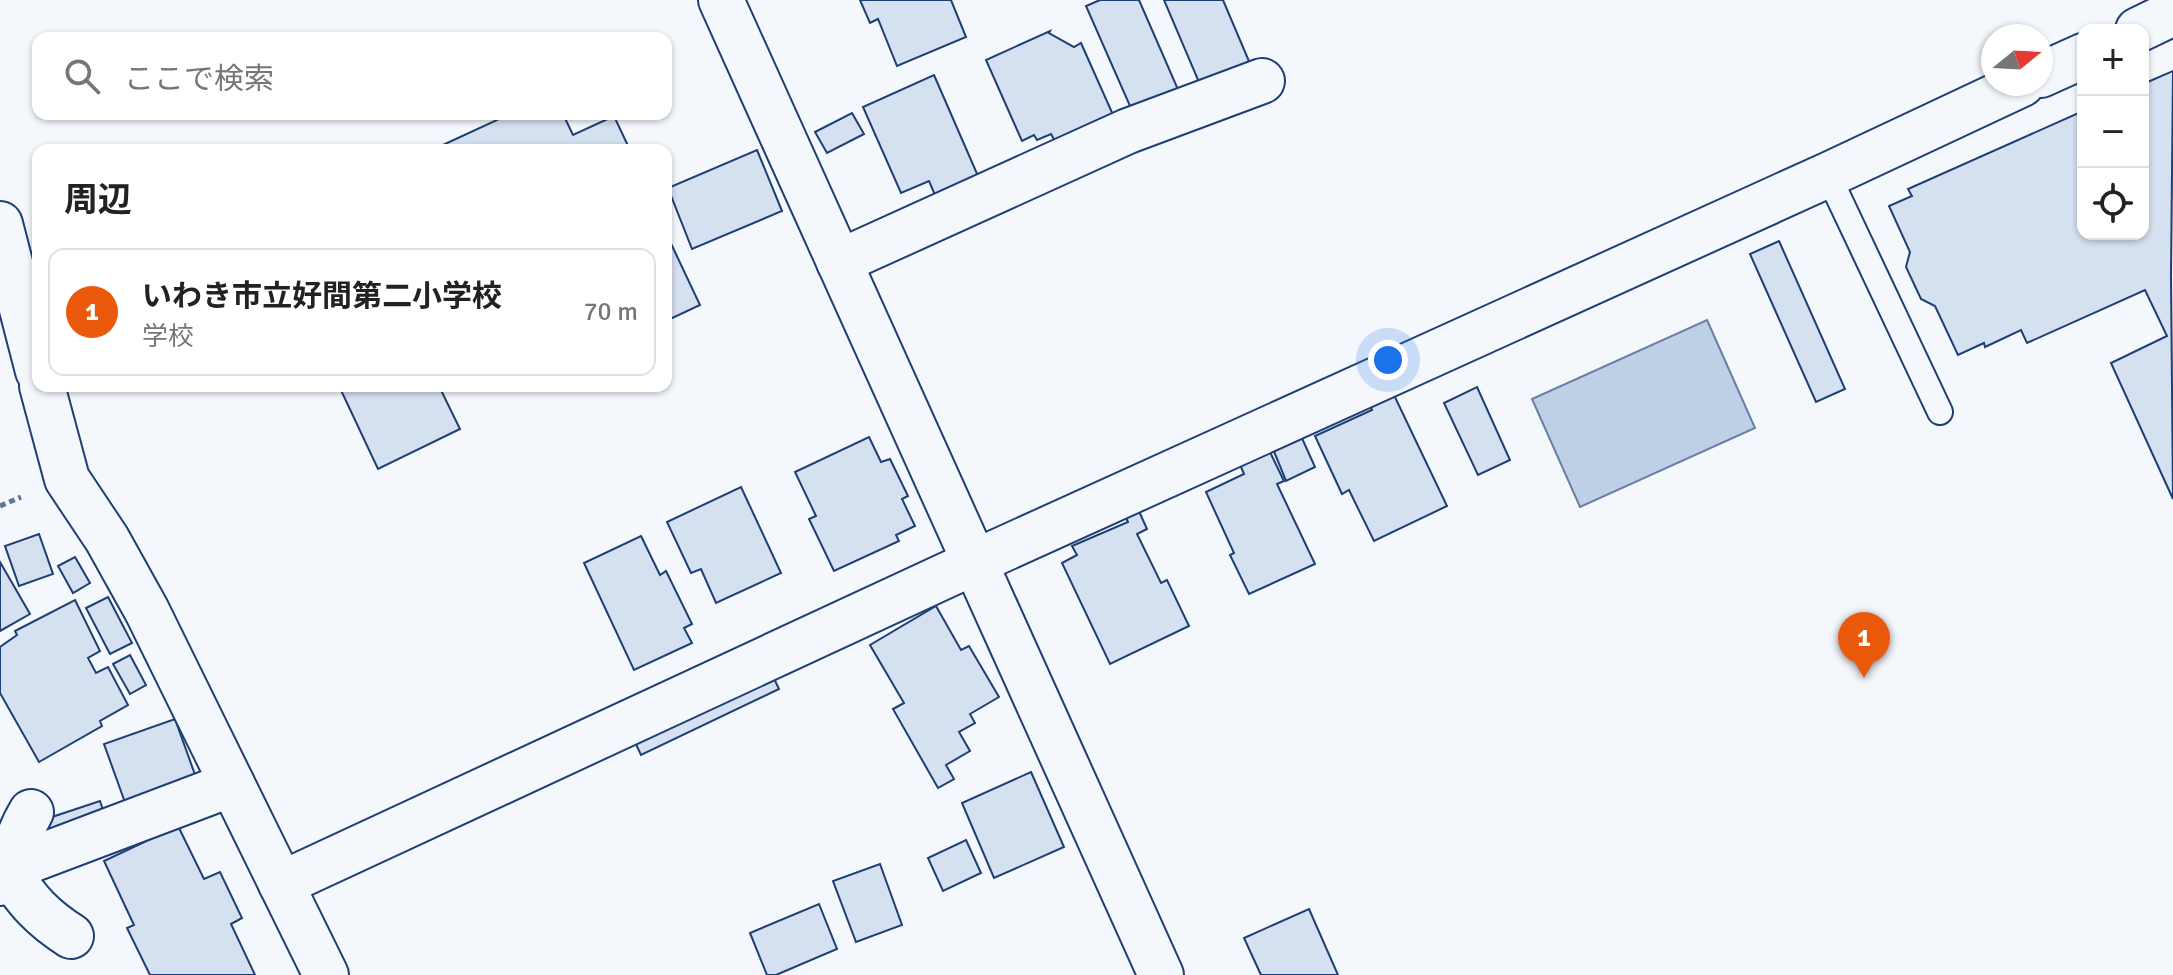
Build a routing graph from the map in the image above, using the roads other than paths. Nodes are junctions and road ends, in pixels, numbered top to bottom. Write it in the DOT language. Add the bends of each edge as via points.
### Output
graph roads {
  1 [pos="721,0"];
  2 [pos="2173,13"];
  3 [pos="2149,25"];
  4 [pos="2077,59"];
  5 [pos="2053,70"];
  6 [pos="1262,81"];
  7 [pos="1996,96"];
  8 [pos="1828,175"];
  9 [pos="0,224"];
  10 [pos="839,262"];
  11 [pos="32,348"];
  12 [pos="44,392"];
  13 [pos="1940,412"];
  14 [pos="975,562"];
  15 [pos="232,784"];
  16 [pos="31,812"];
  17 [pos="5,878"];
  18 [pos="281,884"];
  19 [pos="71,936"];
  20 [pos="326,975"];
  21 [pos="1161,975"];
  1 -- 10 [label="street"];
  2 -- 3 [label="street"];
  4 -- 5 [label="street"];
  6 -- 10 [label="street" via="1128,131"];
  7 -- 8 [label="street"];
  8 -- 13 [label="lane"];
  8 -- 14 [label="street"];
  9 -- 11 [label="street"];
  10 -- 14 [label="street"];
  12 -- 15 [label="street" via="67,479 130,578"];
  14 -- 18 [label="street"];
  14 -- 21 [label="street"];
  15 -- 17 [label="street" via="31,860"];
  15 -- 18 [label="street"];
  16 -- 17 [label="street"];
  17 -- 19 [label="street" via="44,918"];
  18 -- 20 [label="street"];
}
